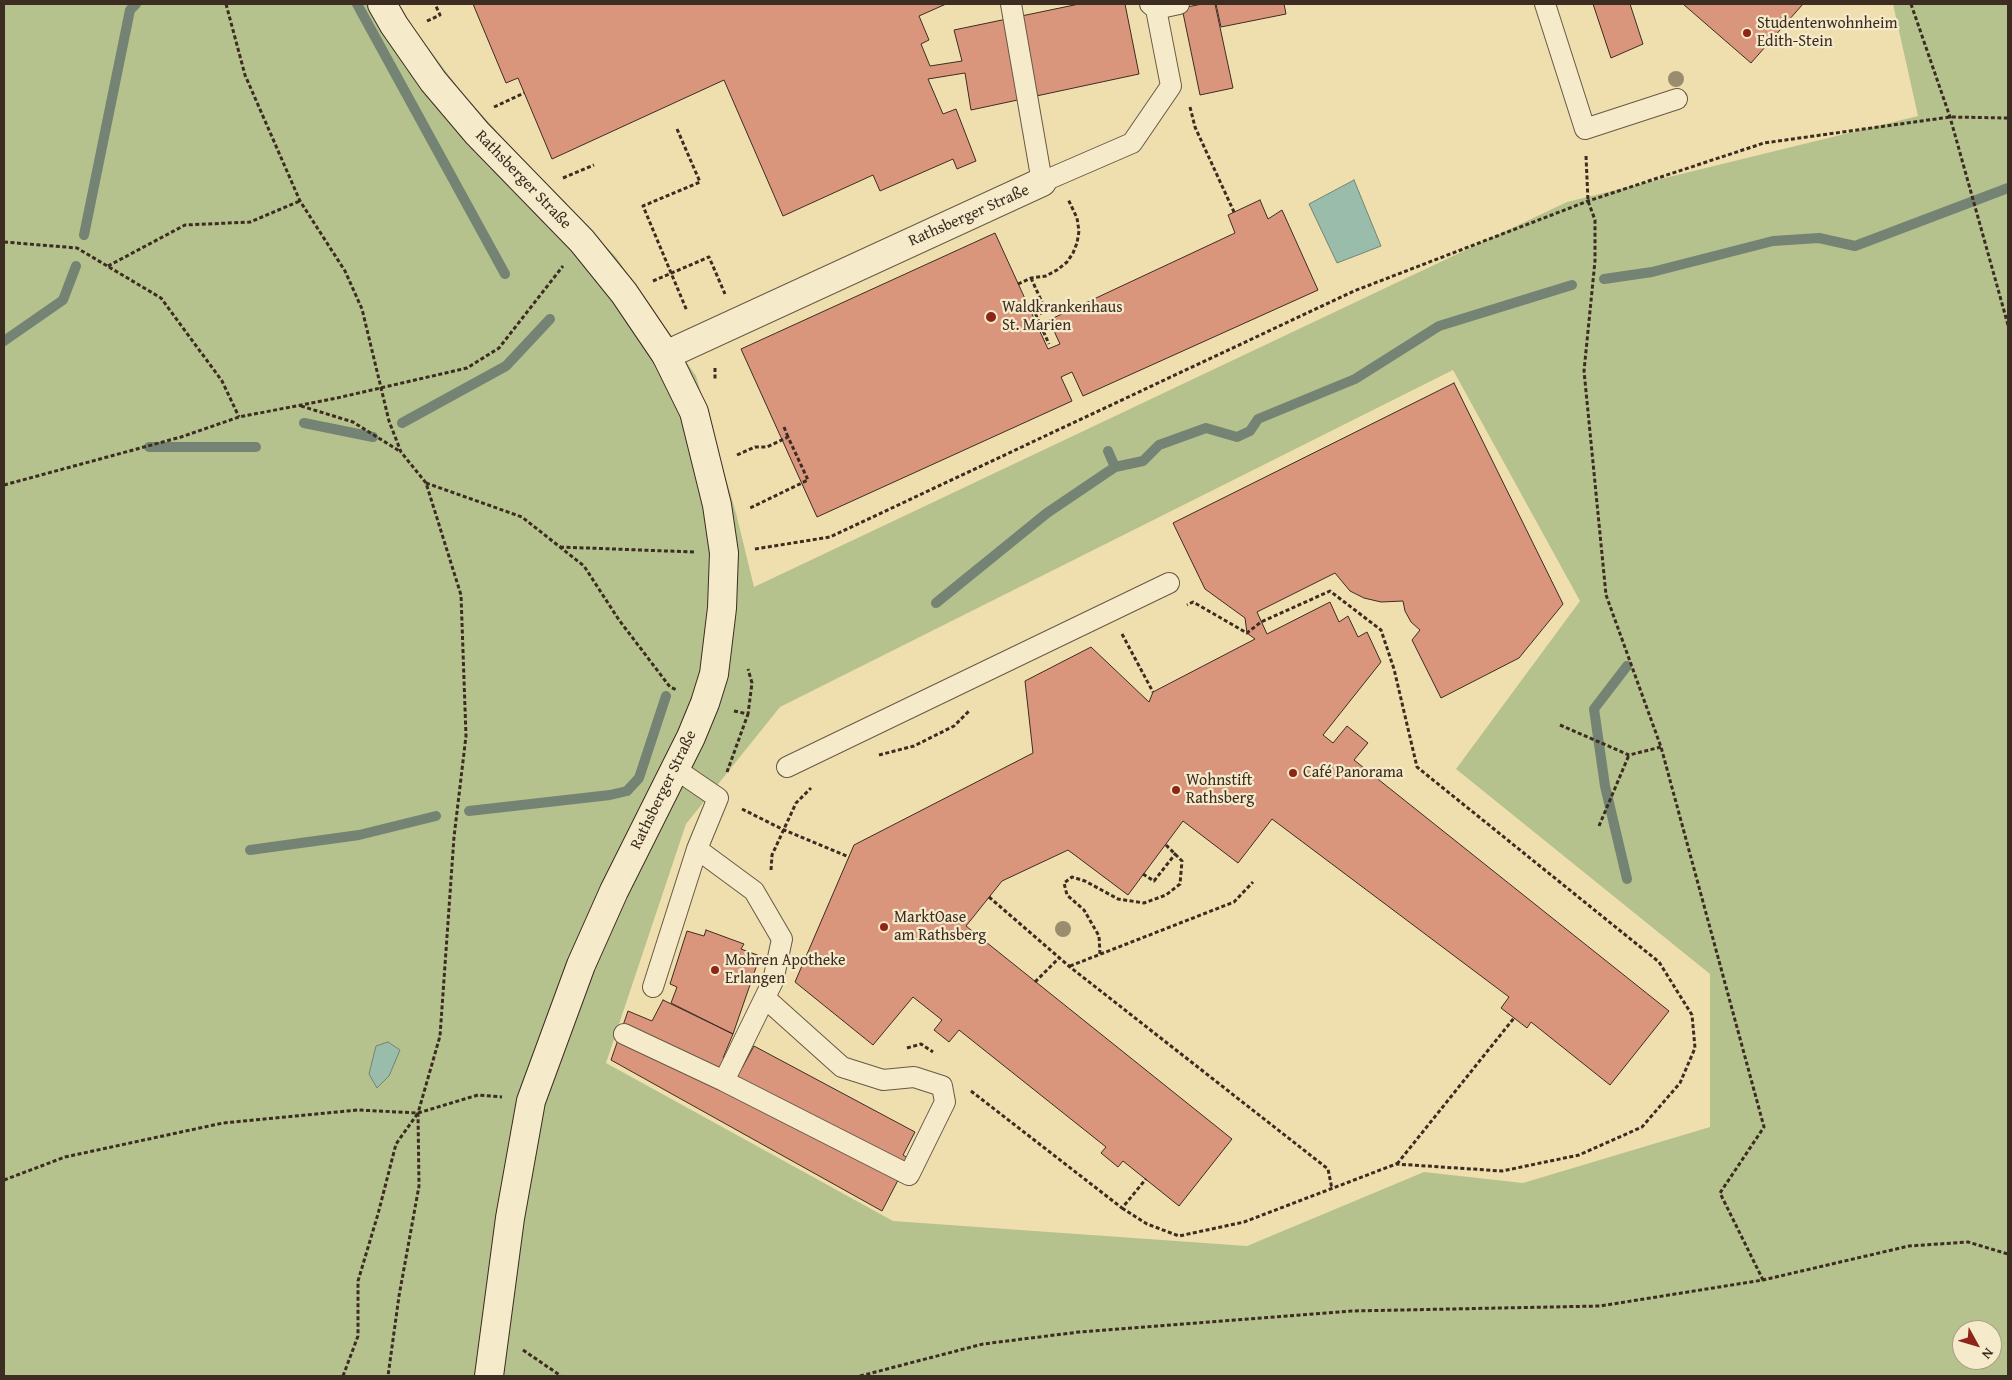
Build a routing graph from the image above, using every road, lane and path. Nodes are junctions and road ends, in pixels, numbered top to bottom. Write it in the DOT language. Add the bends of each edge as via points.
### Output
graph roads {
  1 [pos="226,4"];
  2 [pos="382,4"];
  3 [pos="435,4"];
  4 [pos="1011,4"];
  5 [pos="1179,4"];
  6 [pos="1545,4"];
  7 [pos="1911,4"];
  8 [pos="1153,6"];
  9 [pos="424,22"];
  10 [pos="1171,86"];
  11 [pos="524,93"];
  12 [pos="1677,99"];
  13 [pos="492,108"];
  14 [pos="1950,117"];
  15 [pos="2008,118"];
  16 [pos="677,129"];
  17 [pos="1585,129"];
  18 [pos="1050,179"];
  19 [pos="300,201"];
  20 [pos="1588,201"];
  21 [pos="1234,212"];
  22 [pos="4,242"];
  23 [pos="582,242"];
  24 [pos="108,266"];
  25 [pos="671,273"];
  26 [pos="1031,278"];
  27 [pos="1018,284"];
  28 [pos="624,293"];
  29 [pos="736,322"];
  30 [pos="2008,324"];
  31 [pos="699,338"];
  32 [pos="1049,344"];
  33 [pos="666,355"];
  34 [pos="380,388"];
  35 [pos="300,406"];
  36 [pos="238,417"];
  37 [pos="784,426"];
  38 [pos="788,437"];
  39 [pos="401,452"];
  40 [pos="709,468"];
  41 [pos="426,483"];
  42 [pos="4,485"];
  43 [pos="739,513"];
  44 [pos="560,547"];
  45 [pos="724,554"];
  46 [pos="1169,584"];
  47 [pos="1184,606"];
  48 [pos="1112,611"];
  49 [pos="1131,630"];
  50 [pos="1122,634"];
  51 [pos="1114,638"];
  52 [pos="747,666"];
  53 [pos="1153,692"];
  54 [pos="705,703"];
  55 [pos="973,707"];
  56 [pos="748,714"];
  57 [pos="1560,725"];
  58 [pos="1661,747"];
  59 [pos="1629,756"];
  60 [pos="871,757"];
  61 [pos="787,767"];
  62 [pos="674,768"];
  63 [pos="817,782"];
  64 [pos="718,798"];
  65 [pos="1599,826"];
  66 [pos="784,830"];
  67 [pos="1166,845"];
  68 [pos="697,849"];
  69 [pos="1176,853"];
  70 [pos="849,857"];
  71 [pos="771,872"];
  72 [pos="1143,874"];
  73 [pos="1252,882"];
  74 [pos="989,897"];
  75 [pos="1100,954"];
  76 [pos="1059,958"];
  77 [pos="1070,966"];
  78 [pos="1035,982"];
  79 [pos="653,987"];
  80 [pos="765,998"];
  81 [pos="1514,1018"];
  82 [pos="624,1034"];
  83 [pos="906,1049"];
  84 [pos="935,1054"];
  85 [pos="724,1081"];
  86 [pos="967,1088"];
  87 [pos="531,1101"];
  88 [pos="418,1113"];
  89 [pos="1396,1164"];
  90 [pos="4,1180"];
  91 [pos="1146,1180"];
  92 [pos="1332,1189"];
  93 [pos="1122,1208"];
  94 [pos="2008,1254"];
  95 [pos="1764,1280"];
  96 [pos="492,1344"];
  97 [pos="343,1376"];
  98 [pos="388,1376"];
  99 [pos="489,1376"];
  100 [pos="561,1376"];
  101 [pos="860,1376"];
  1 -- 19 [label="path" via="245,75"];
  2 -- 23 [label="street, Rathsberger Straße" via="433,81 477,133"];
  3 -- 9 [label="path" via="440,15"];
  4 -- 18 [label="lane"];
  5 -- 8 [label="lane"];
  6 -- 17 [label="lane"];
  7 -- 14 [label="path"];
  8 -- 10 [label="lane"];
  10 -- 18 [label="lane, Rathsberger Straße" via="1132,143"];
  10 -- 21 [label="path" via="1190,106 1195,127"];
  11 -- 13 [label="path"];
  12 -- 17 [label="lane"];
  14 -- 15 [label="path"];
  14 -- 20 [label="path" via="1764,143"];
  14 -- 30 [label="path"];
  16 -- 25 [label="path" via="700,182 643,206"];
  17 -- 20 [label="path"];
  18 -- 26 [label="path" via="1077,218 1077,243 1067,262 1046,276"];
  18 -- 29 [label="street, Rathsberger Straße"];
  19 -- 24 [label="path" via="250,222 185,225"];
  19 -- 34 [label="path" via="345,271 362,309"];
  20 -- 45 [label="path" via="1354,291 830,537"];
  20 -- 58 [label="path" via="1595,220 1595,261 1584,370 1606,596"];
  22 -- 24 [label="path" via="77,248"];
  23 -- 28 [label="street, Rathsberger Straße"];
  23 -- 34 [label="path" via="499,348 467,368"];
  24 -- 36 [label="path" via="161,298 222,381"];
  25 -- 28 [label="path"];
  25 -- 29 [label="path" via="709,257"];
  25 -- 31 [label="path"];
  26 -- 27 [label="path"];
  26 -- 32 [label="path" via="1046,311 1036,315"];
  28 -- 33 [label="street, Rathsberger Straße"];
  29 -- 31 [label="street, Rathsberger Straße"];
  31 -- 33 [label="street, Rathsberger Straße"];
  33 -- 40 [label="street, Rathsberger Straße" via="694,412"];
  34 -- 35 [label="path"];
  34 -- 39 [label="path"];
  35 -- 36 [label="path"];
  35 -- 39 [label="path" via="353,422"];
  36 -- 42 [label="path" via="181,437"];
  37 -- 38 [label="path"];
  38 -- 40 [label="path" via="767,447 755,447"];
  38 -- 43 [label="path" via="808,480"];
  39 -- 41 [label="path"];
  40 -- 45 [label="street, Rathsberger Straße"];
  41 -- 44 [label="path" via="522,517"];
  41 -- 88 [label="path" via="461,595 466,736 454,838 440,1036"];
  44 -- 45 [label="path"];
  44 -- 54 [label="path" via="584,566 618,620 670,687"];
  45 -- 54 [label="street, Rathsberger Straße" via="714,674"];
  46 -- 48 [label="lane"];
  47 -- 89 [label="path" via="1193,602 1247,633 1261,622 1330,591 1381,630 1394,669 1417,767 1659,962 1692,1015 1695,1048 1680,1083 1642,1127 1579,1155 1502,1172"];
  48 -- 50 [label="path"];
  48 -- 61 [label="lane"];
  49 -- 50 [label="path"];
  50 -- 51 [label="path"];
  50 -- 53 [label="path"];
  52 -- 56 [label="path" via="752,683"];
  54 -- 56 [label="path"];
  54 -- 62 [label="street, Rathsberger Straße"];
  55 -- 60 [label="path" via="954,726 914,746"];
  56 -- 64 [label="path"];
  57 -- 59 [label="path"];
  58 -- 59 [label="path"];
  58 -- 95 [label="path" via="1764,1127 1720,1194"];
  59 -- 65 [label="path"];
  62 -- 64 [label="lane"];
  62 -- 87 [label="street, Rathsberger Straße" via="581,965"];
  63 -- 66 [label="path" via="796,802"];
  64 -- 66 [label="path"];
  64 -- 68 [label="lane"];
  66 -- 70 [label="path"];
  66 -- 71 [label="path" via="772,855"];
  67 -- 69 [label="path"];
  68 -- 79 [label="lane"];
  68 -- 80 [label="lane" via="754,891 782,939 774,981"];
  69 -- 72 [label="path" via="1154,881"];
  69 -- 75 [label="path" via="1182,861 1180,884 1166,895 1144,902 1118,899 1072,877 1064,883 1066,895 1084,910 1099,936"];
  73 -- 75 [label="path" via="1234,902"];
  74 -- 76 [label="path"];
  75 -- 77 [label="path"];
  76 -- 77 [label="path"];
  76 -- 78 [label="path"];
  77 -- 92 [label="path" via="1328,1168"];
  80 -- 85 [label="lane"];
  80 -- 85 [label="lane" via="842,1067 884,1080 914,1077 942,1086 945,1102 909,1175"];
  81 -- 89 [label="path"];
  82 -- 85 [label="lane"];
  83 -- 84 [label="path" via="921,1044"];
  86 -- 93 [label="path"];
  87 -- 88 [label="path" via="478,1095"];
  87 -- 96 [label="street, Rathsberger Straße"];
  88 -- 90 [label="path" via="358,1110 223,1124 65,1157"];
  88 -- 97 [label="path" via="396,1144 358,1281 358,1336"];
  88 -- 98 [label="path" via="419,1186"];
  89 -- 92 [label="path"];
  91 -- 93 [label="path"];
  92 -- 93 [label="path" via="1244,1222 1179,1236 1148,1224"];
  94 -- 95 [label="path" via="1968,1242 1909,1246"];
  95 -- 101 [label="path" via="1600,1306 1352,1311 1079,1332 982,1344"];
  96 -- 99 [label="street, Rathsberger Straße"];
  96 -- 100 [label="path" via="520,1348"];
}
